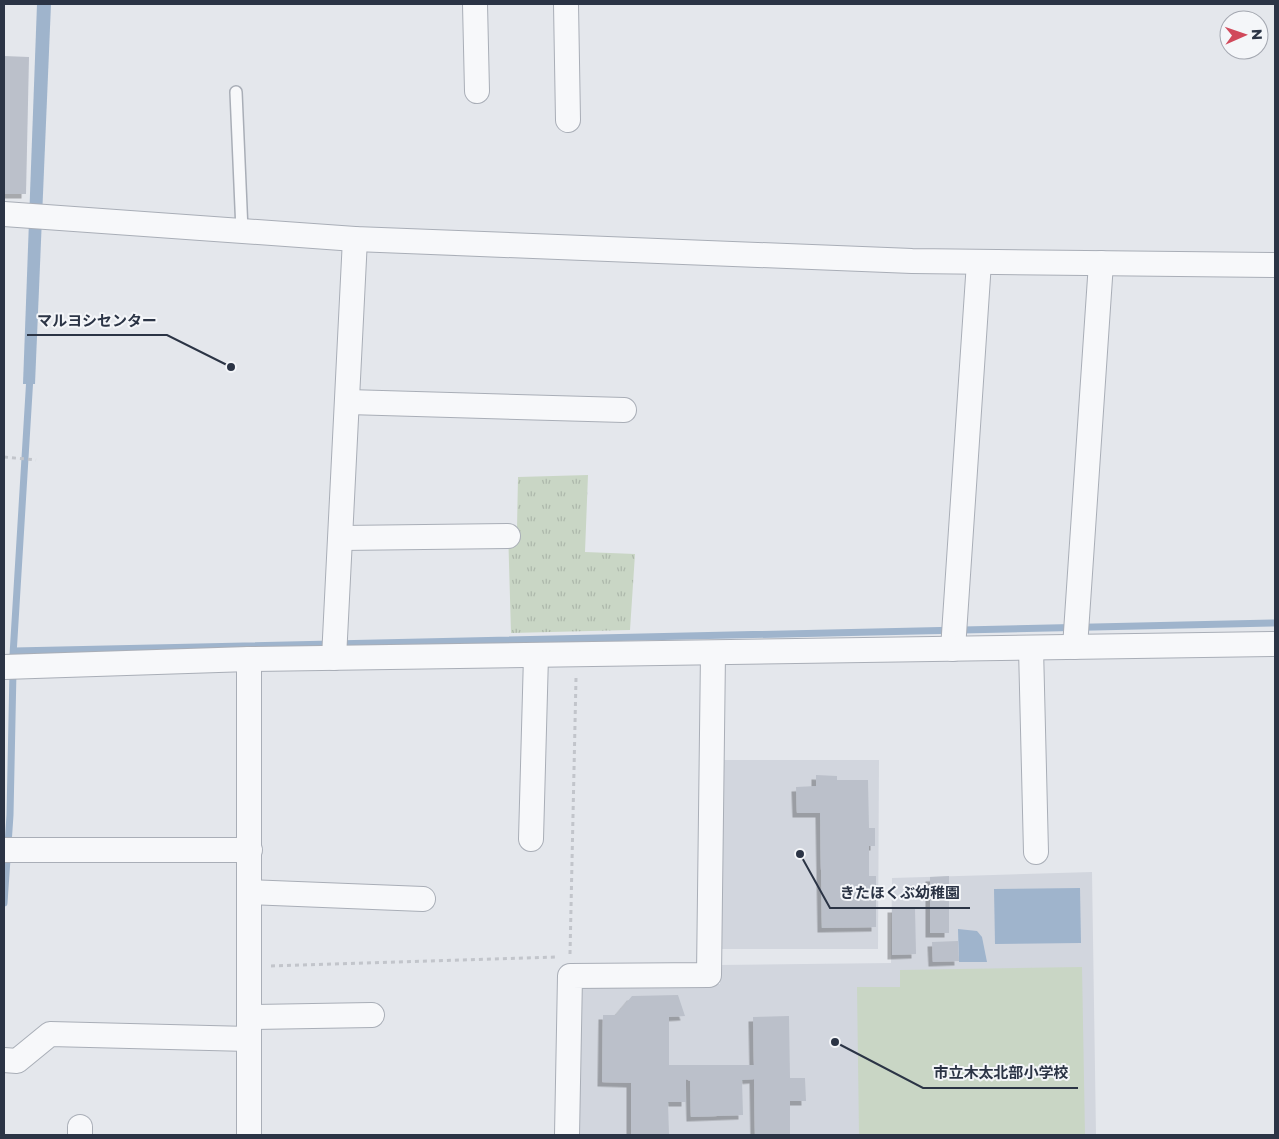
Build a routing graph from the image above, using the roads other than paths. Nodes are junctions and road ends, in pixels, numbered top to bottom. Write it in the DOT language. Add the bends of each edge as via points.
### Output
graph roads {
  1 [pos="475,4"];
  2 [pos="566,4"];
  3 [pos="477,91"];
  4 [pos="236,92"];
  5 [pos="568,120"];
  6 [pos="25,216"];
  7 [pos="242,231"];
  8 [pos="355,239"];
  9 [pos="979,262"];
  10 [pos="1101,263"];
  11 [pos="1275,265"];
  12 [pos="348,402"];
  13 [pos="624,410"];
  14 [pos="508,536"];
  15 [pos="341,538"];
  16 [pos="1275,644"];
  17 [pos="1075,647"];
  18 [pos="1031,648"];
  19 [pos="953,649"];
  20 [pos="713,653"];
  21 [pos="536,656"];
  22 [pos="334,658"];
  23 [pos="249,659"];
  24 [pos="4,667"];
  25 [pos="531,839"];
  26 [pos="4,850"];
  27 [pos="250,850"];
  28 [pos="1036,852"];
  29 [pos="250,892"];
  30 [pos="423,899"];
  31 [pos="372,1015"];
  32 [pos="250,1028"];
  33 [pos="4,1060"];
  34 [pos="249,1135"];
  35 [pos="567,1135"];
  1 -- 3 [label="street"];
  2 -- 5 [label="street"];
  4 -- 7 [label="lane"];
  6 -- 7 [label="street"];
  7 -- 8 [label="street"];
  8 -- 9 [label="street"];
  8 -- 12 [label="street"];
  9 -- 10 [label="street"];
  9 -- 19 [label="street"];
  10 -- 11 [label="street"];
  10 -- 17 [label="street"];
  12 -- 13 [label="street"];
  12 -- 15 [label="street"];
  14 -- 15 [label="street"];
  15 -- 22 [label="street"];
  16 -- 17 [label="street"];
  17 -- 18 [label="street"];
  18 -- 19 [label="street"];
  18 -- 28 [label="street"];
  19 -- 20 [label="street"];
  20 -- 21 [label="street"];
  20 -- 35 [label="street" via="709,975 570,967"];
  21 -- 22 [label="street"];
  21 -- 25 [label="street"];
  22 -- 23 [label="street"];
  23 -- 24 [label="street"];
  23 -- 27 [label="street"];
  26 -- 27 [label="street"];
  27 -- 29 [label="street"];
  29 -- 30 [label="street"];
  29 -- 32 [label="street"];
  31 -- 32 [label="street"];
  32 -- 33 [label="street" via="50,1034 17,1061"];
  32 -- 34 [label="street"];
}
